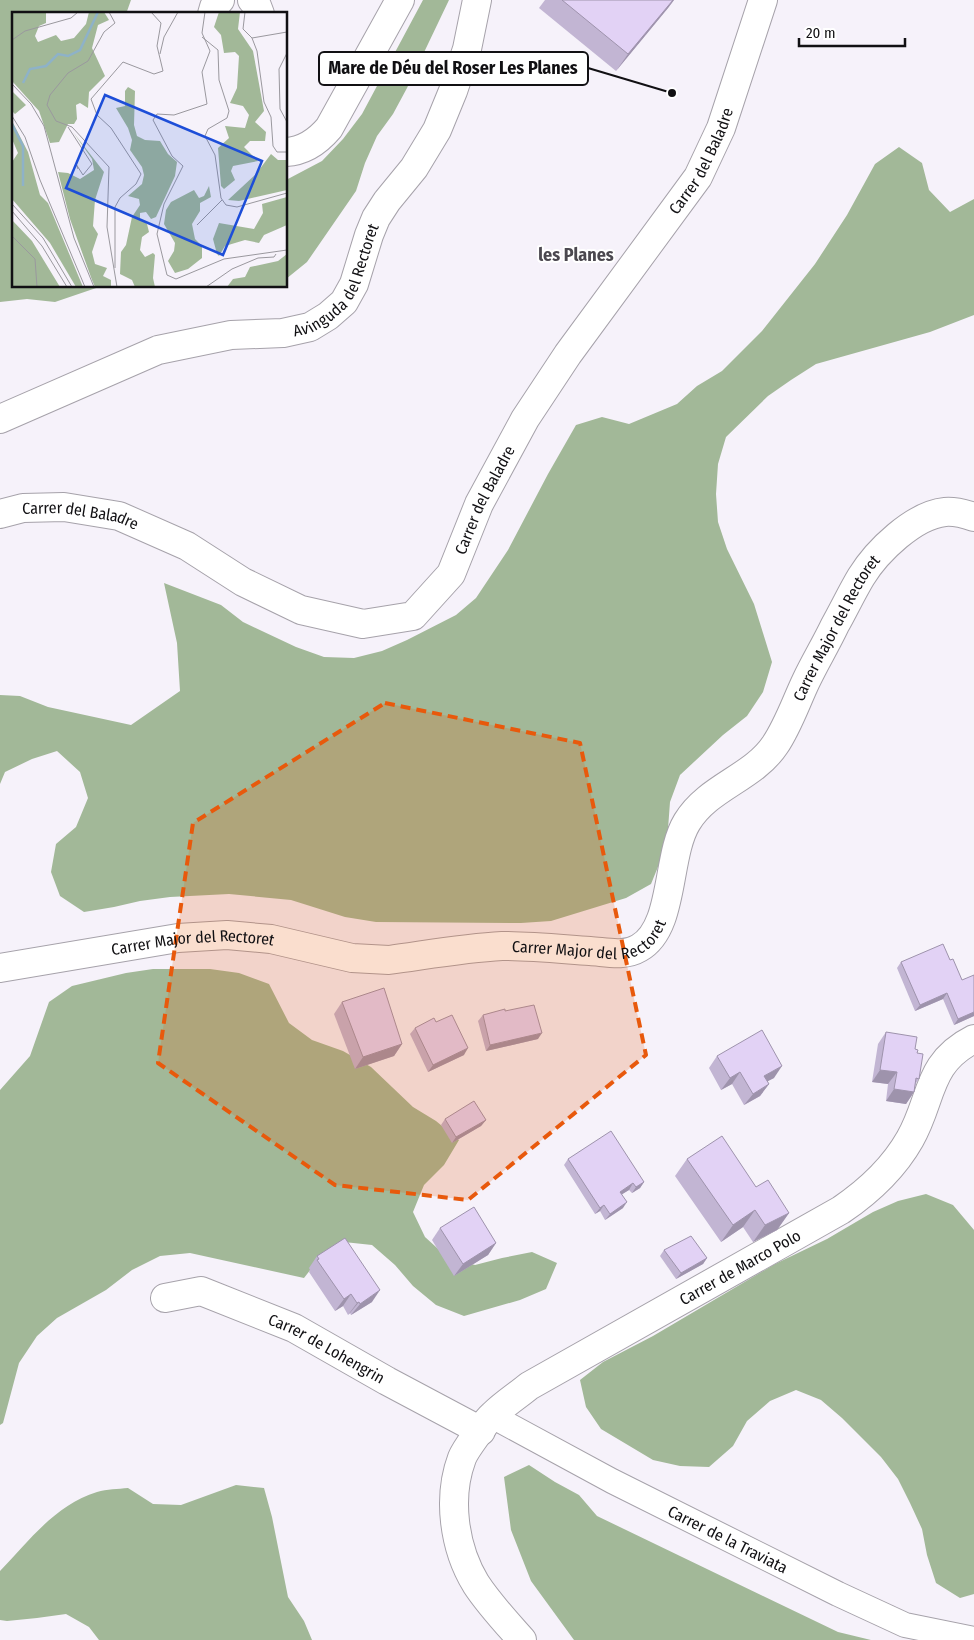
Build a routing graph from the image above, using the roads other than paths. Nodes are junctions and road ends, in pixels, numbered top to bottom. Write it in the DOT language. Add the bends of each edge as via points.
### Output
graph roads {
  1 [pos="220,0"];
  2 [pos="252,0"];
  3 [pos="400,0"];
  4 [pos="477,0"];
  5 [pos="763,0"];
  6 [pos="213,12"];
  7 [pos="259,12"];
  8 [pos="288,152"];
  9 [pos="0,419"];
  10 [pos="0,514"];
  11 [pos="974,517"];
  12 [pos="0,968"];
  13 [pos="974,1039"];
  14 [pos="165,1298"];
  15 [pos="486,1423"];
  16 [pos="974,1639"];
  17 [pos="522,1640"];
  1 -- 6 [label="street"];
  2 -- 7 [label="street"];
  3 -- 8 [label="street" via="329,128 316,142"];
  4 -- 9 [label="street, Avinguda del Rectoret" via="467,49 437,130 414,168 376,218 354,284 344,302 310,327 283,333 231,335 158,350"];
  5 -- 10 [label="street, Carrer del Baladre" via="721,128 698,177 568,354 525,419 479,504 451,574 413,616 363,624 301,610 244,582 188,546 119,516 64,507 22,508"];
  11 -- 12 [label="street, Carrer Major del Rectoret" via="945,512 930,515 880,552 862,576 775,746 704,802 687,822 680,835 659,925 649,942 637,950 620,954 501,946 380,960 352,958 271,939 227,935 178,938"];
  13 -- 15 [label="street, Carrer de Marco Polo" via="954,1052 940,1067 903,1150 882,1176 856,1200 529,1386"];
  14 -- 15 [label="street, Carrer de Lohengrin" via="201,1291 294,1328 387,1381"];
  15 -- 16 [label="street, Carrer de la Traviata" via="905,1625"];
  15 -- 17 [label="street, Carrer de Marco Polo" via="462,1456 456,1482 454,1502 459,1541 466,1563 488,1601"];
}
